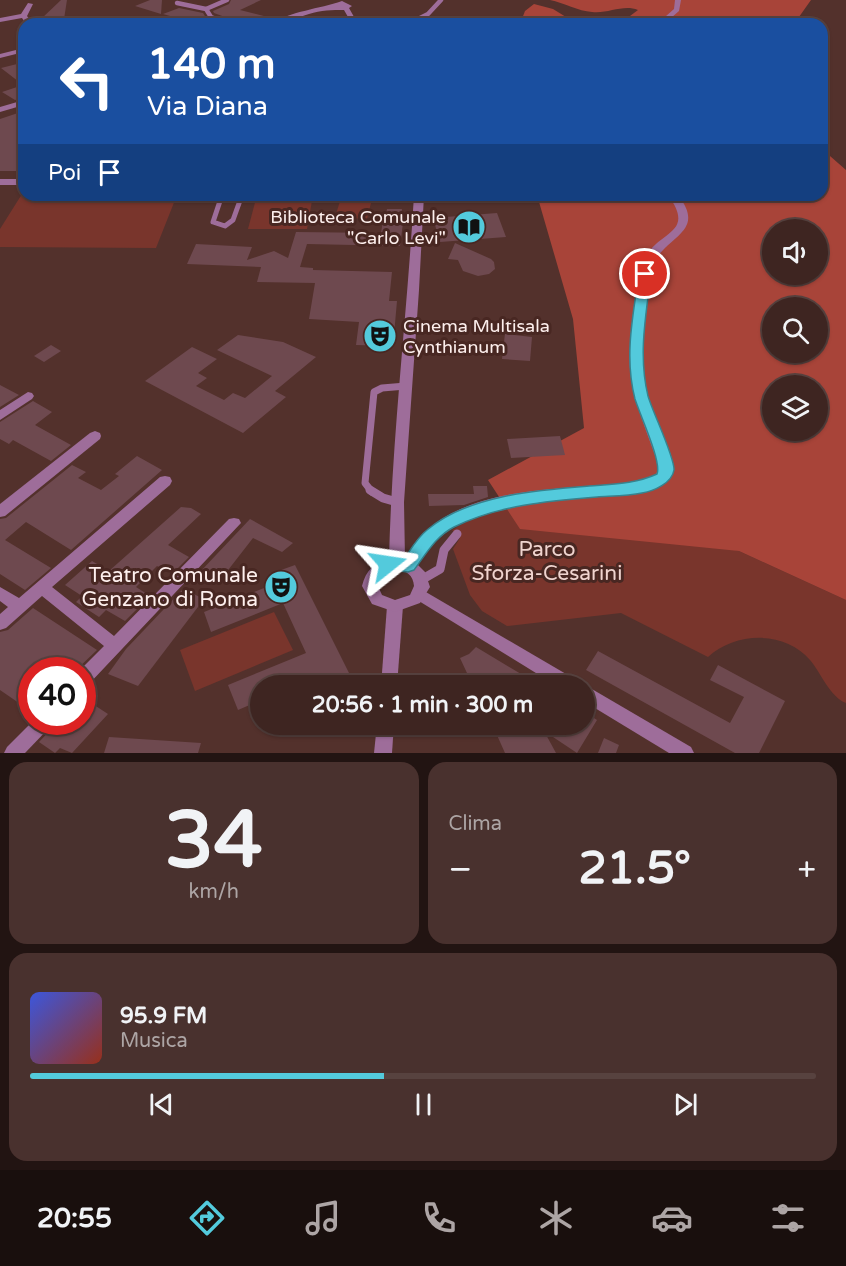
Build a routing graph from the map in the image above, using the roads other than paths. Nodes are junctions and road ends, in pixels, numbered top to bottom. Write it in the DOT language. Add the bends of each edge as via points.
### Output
graph roads {
  1 [pos="227,0"];
  2 [pos="441,0"];
  3 [pos="678,0"];
  4 [pos="177,3"];
  5 [pos="30,4"];
  6 [pos="339,4"];
  7 [pos="206,9"];
  8 [pos="24,16"];
  9 [pos="214,18"];
  10 [pos="291,18"];
  11 [pos="350,18"];
  12 [pos="420,18"];
  13 [pos="667,18"];
  14 [pos="0,20"];
  15 [pos="18,52"];
  16 [pos="0,56"];
  17 [pos="18,104"];
  18 [pos="0,110"];
  19 [pos="0,182"];
  20 [pos="18,182"];
  21 [pos="220,201"];
  22 [pos="240,201"];
  23 [pos="419,201"];
  24 [pos="678,201"];
  25 [pos="406,386"];
  26 [pos="28,396"];
  27 [pos="0,416"];
  28 [pos="95,436"];
  29 [pos="165,481"];
  30 [pos="397,502"];
  31 [pos="0,512"];
  32 [pos="234,523"];
  33 [pos="457,534"];
  34 [pos="402,564"];
  35 [pos="420,587"];
  36 [pos="42,588"];
  37 [pos="0,593"];
  38 [pos="20,606"];
  39 [pos="395,606"];
  40 [pos="0,623"];
  41 [pos="115,646"];
  42 [pos="96,666"];
  43 [pos="390,675"];
  44 [pos="555,675"];
  45 [pos="595,699"];
  46 [pos="30,735"];
  47 [pos="385,735"];
  48 [pos="13,753"];
  49 [pos="383,753"];
  50 [pos="686,753"];
  1 -- 7 [label="lane"];
  2 -- 12 [label="lane"];
  3 -- 13 [label="street" via="676,10"];
  4 -- 7 [label="lane"];
  5 -- 8 [label="street"];
  6 -- 10 [label="street"];
  6 -- 11 [label="street"];
  7 -- 9 [label="lane"];
  8 -- 14 [label="street"];
  15 -- 16 [label="street"];
  17 -- 18 [label="street"];
  19 -- 20 [label="street"];
  21 -- 22 [label="lane" via="213,222 221,226 234,222"];
  23 -- 25 [label="street"];
  24 -- 34 [label="street" via="684,220 681,228 655,251 648,265 636,340 641,396 666,466 662,478 642,488 544,496 476,511 446,524"];
  25 -- 30 [label="street"];
  25 -- 30 [label="lane" via="374,392 365,483 381,499"];
  26 -- 27 [label="street"];
  28 -- 31 [label="street"];
  29 -- 36 [label="street"];
  30 -- 34 [label="street"];
  32 -- 41 [label="street"];
  33 -- 35 [label="lane" via="444,550 440,569"];
  34 -- 35 [label="street" via="418,573"];
  34 -- 39 [label="street" via="388,564 376,571 370,586 377,600"];
  35 -- 39 [label="street" via="409,603"];
  35 -- 44 [label="street"];
  36 -- 38 [label="street"];
  36 -- 41 [label="street"];
  37 -- 38 [label="street"];
  38 -- 40 [label="street"];
  39 -- 43 [label="street"];
  41 -- 42 [label="street"];
  45 -- 50 [label="street"];
  46 -- 48 [label="street"];
  47 -- 49 [label="street"];
}
